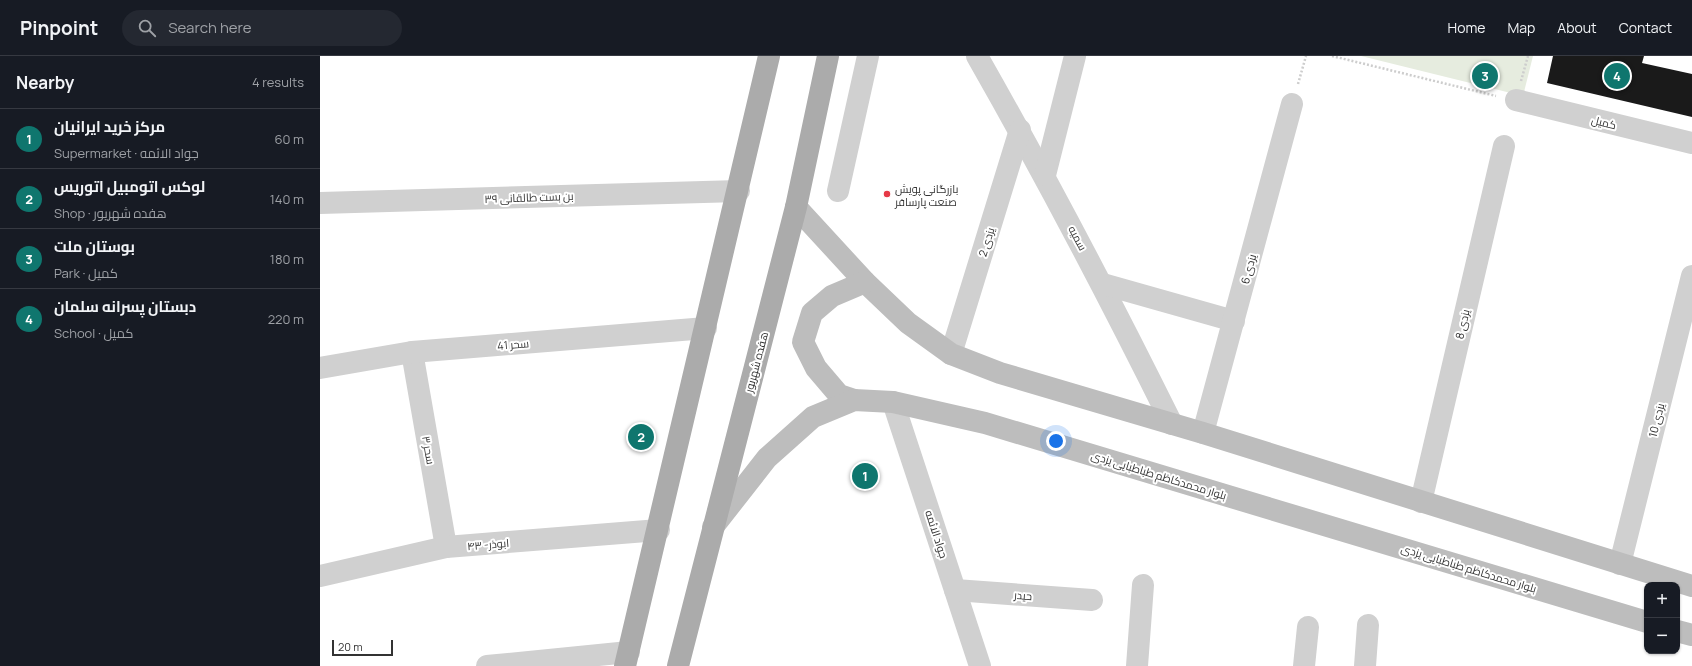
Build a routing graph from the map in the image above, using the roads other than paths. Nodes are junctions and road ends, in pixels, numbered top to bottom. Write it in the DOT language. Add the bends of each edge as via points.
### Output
graph roads {
  1 [pos="769,56"];
  2 [pos="828,56"];
  3 [pos="868,56"];
  4 [pos="977,56"];
  5 [pos="1075,56"];
  6 [pos="1516,100"];
  7 [pos="1292,104"];
  8 [pos="1020,130"];
  9 [pos="1692,144"];
  10 [pos="1504,146"];
  11 [pos="1045,175"];
  12 [pos="739,191"];
  13 [pos="838,191"];
  14 [pos="320,203"];
  15 [pos="796,207"];
  16 [pos="1692,276"];
  17 [pos="865,282"];
  18 [pos="1103,284"];
  19 [pos="1234,322"];
  20 [pos="706,328"];
  21 [pos="412,352"];
  22 [pos="951,354"];
  23 [pos="320,368"];
  24 [pos="854,400"];
  25 [pos="893,402"];
  26 [pos="1172,424"];
  27 [pos="1203,433"];
  28 [pos="1421,502"];
  29 [pos="712,528"];
  30 [pos="659,530"];
  31 [pos="446,547"];
  32 [pos="1620,564"];
  33 [pos="320,576"];
  34 [pos="1143,585"];
  35 [pos="1692,586"];
  36 [pos="955,590"];
  37 [pos="1092,600"];
  38 [pos="1644,621"];
  39 [pos="1368,625"];
  40 [pos="1308,627"];
  41 [pos="1680,632"];
  42 [pos="1692,635"];
  43 [pos="627,659"];
  44 [pos="487,666"];
  45 [pos="678,666"];
  46 [pos="980,666"];
  47 [pos="1137,666"];
  48 [pos="1304,666"];
  49 [pos="1364,666"];
  1 -- 12 [label="main road"];
  2 -- 15 [label="main road, هفده شهریور"];
  3 -- 13 [label="street"];
  4 -- 8 [label="street, سمیه"];
  5 -- 11 [label="street"];
  6 -- 9 [label="street, کمیل"];
  7 -- 19 [label="street, یزدی 6"];
  8 -- 11 [label="street, سمیه"];
  8 -- 22 [label="street, یزدی 2"];
  10 -- 28 [label="street, یزدی 8"];
  11 -- 18 [label="street, سمیه"];
  12 -- 14 [label="street, بن‌ بست طالقانی ۳۹"];
  12 -- 20 [label="main road"];
  15 -- 17 [label="main road"];
  15 -- 29 [label="main road, هفده شهریور"];
  16 -- 32 [label="street, یزدی 10"];
  17 -- 22 [label="main road" via="908,322"];
  17 -- 24 [label="main road" via="832,296 812,313 803,342 816,368 839,395"];
  18 -- 19 [label="street"];
  18 -- 26 [label="street, سمیه"];
  19 -- 27 [label="street, یزدی 6"];
  20 -- 21 [label="street, سحر 41"];
  20 -- 30 [label="main road"];
  21 -- 23 [label="street, سحر 41"];
  21 -- 31 [label="street, سحر ۳"];
  22 -- 26 [label="main road" via="1000,374"];
  24 -- 25 [label="main road, بلوار محمدکاظم طباطبایی یزدی"];
  24 -- 29 [label="main road, بلوار محمدکاظم طباطبایی یزدی" via="813,417 767,458"];
  25 -- 36 [label="street, جواد الائمه"];
  25 -- 38 [label="main road, بلوار محمدکاظم طباطبایی یزدی" via="985,423"];
  26 -- 27 [label="main road"];
  27 -- 28 [label="main road"];
  28 -- 32 [label="main road"];
  29 -- 45 [label="main road, هفده شهریور"];
  30 -- 31 [label="street, ابوذر- ۴۳"];
  30 -- 43 [label="main road"];
  31 -- 33 [label="street, ابوذر- ۴۳"];
  32 -- 35 [label="main road"];
  34 -- 47 [label="street"];
  36 -- 37 [label="street, حیدر"];
  36 -- 46 [label="street, جواد الائمه"];
  39 -- 49 [label="street"];
  40 -- 48 [label="street"];
  41 -- 42 [label="main road"];
  43 -- 44 [label="street"];
}
